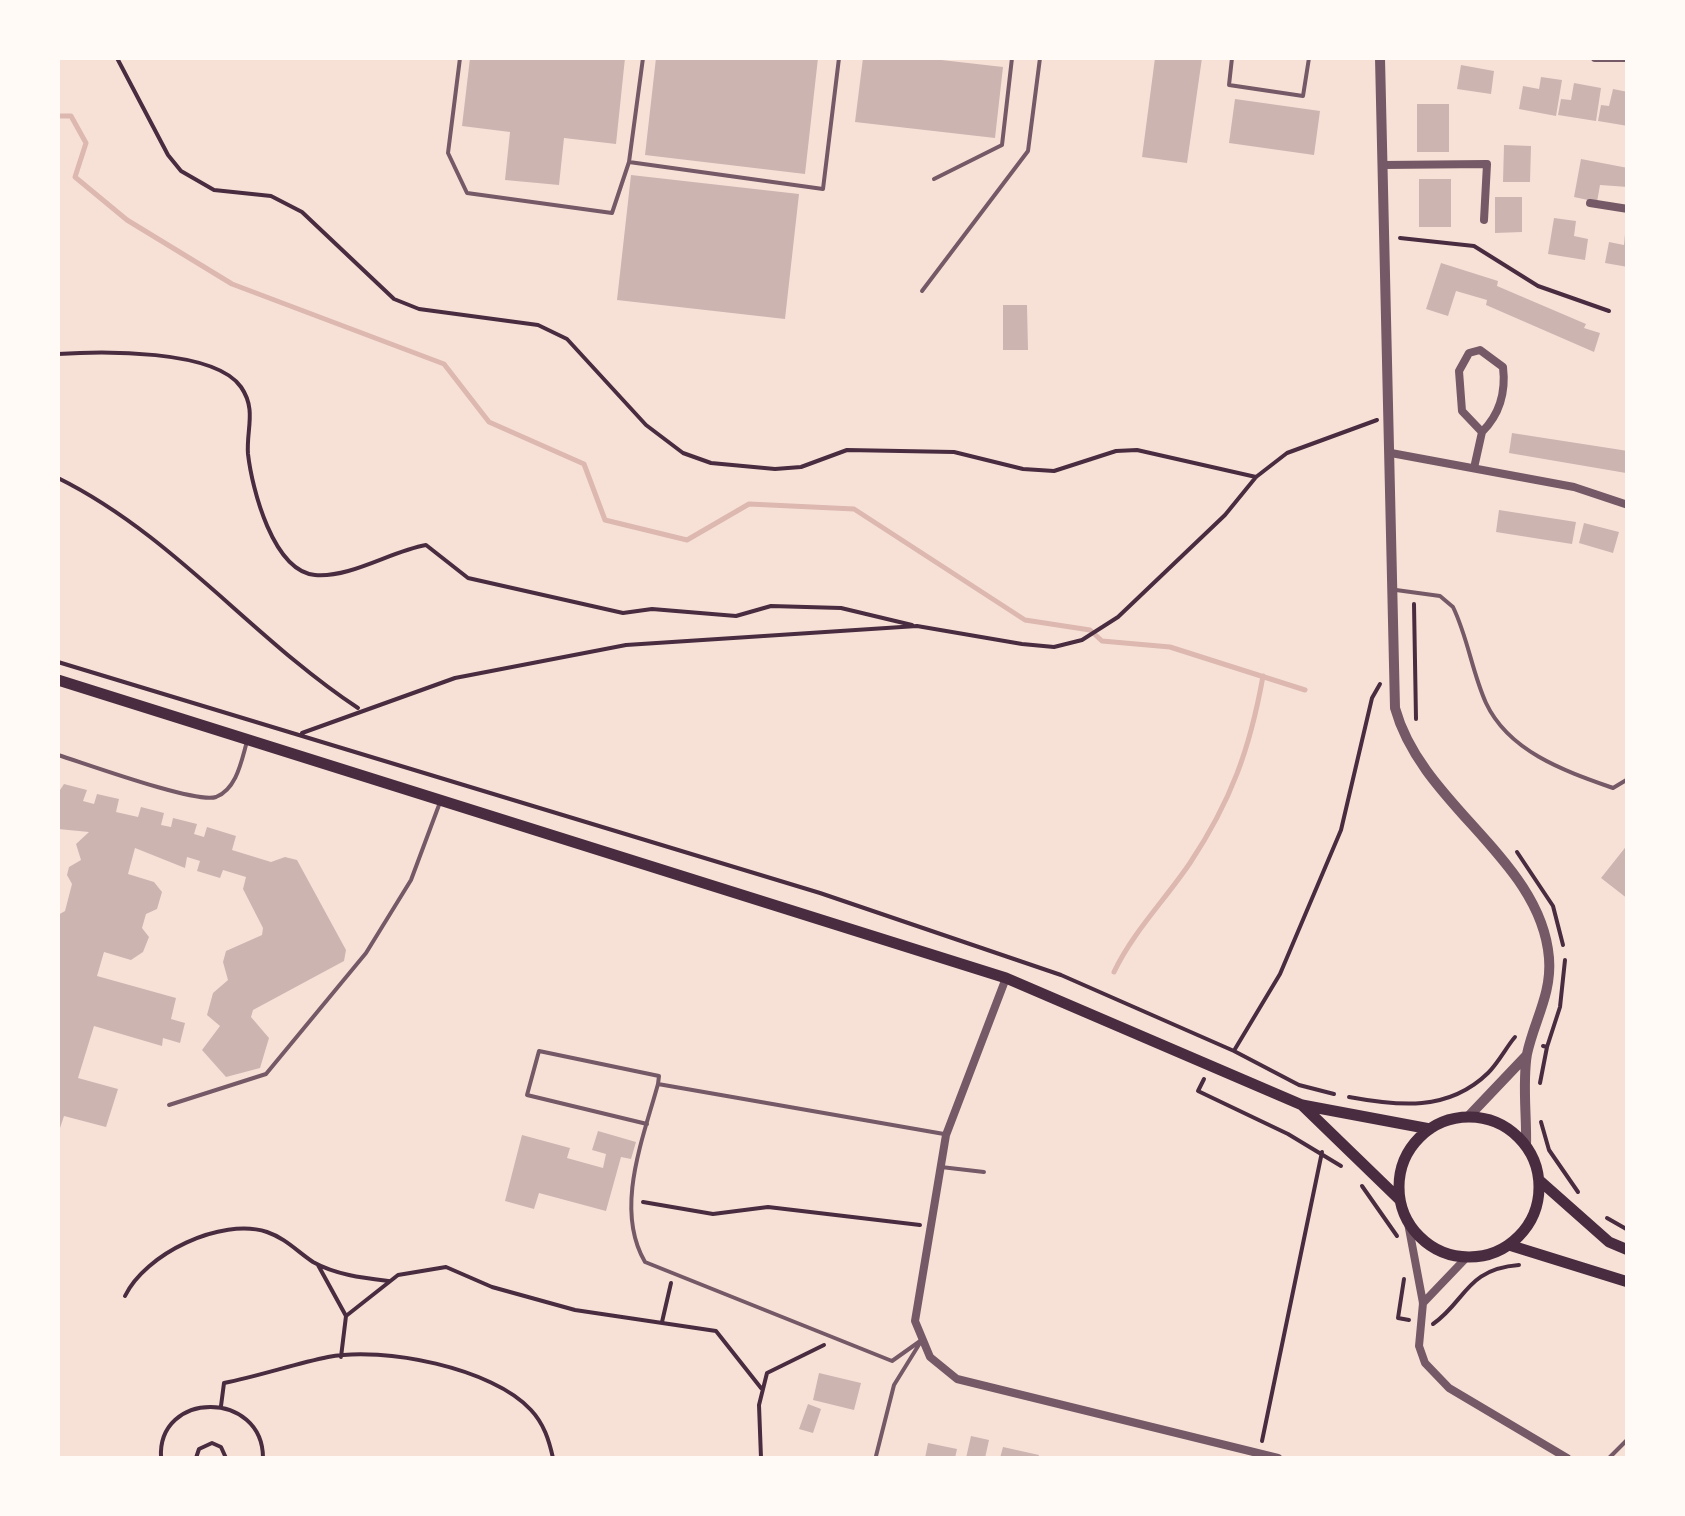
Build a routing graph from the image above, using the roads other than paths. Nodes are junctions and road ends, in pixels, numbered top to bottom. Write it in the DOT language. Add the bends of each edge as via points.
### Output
graph roads {
  1 [pos="460,58"];
  2 [pos="644,58"];
  3 [pos="840,58"];
  4 [pos="1012,58"];
  5 [pos="1040,58"];
  6 [pos="1232,58"];
  7 [pos="1309,58"];
  8 [pos="1380,58"];
  9 [pos="1595,58"];
  10 [pos="1628,58"];
  11 [pos="629,162"];
  12 [pos="1383,165"];
  13 [pos="934,179"];
  14 [pos="1590,203"];
  15 [pos="1628,209"];
  16 [pos="1484,220"];
  17 [pos="922,292"];
  18 [pos="1482,432"];
  19 [pos="1391,453"];
  20 [pos="1474,468"];
  21 [pos="1628,505"];
  22 [pos="1391,590"];
  23 [pos="58,680"];
  24 [pos="248,740"];
  25 [pos="58,756"];
  26 [pos="1628,779"];
  27 [pos="441,801"];
  28 [pos="1006,978"];
  29 [pos="1527,1055"];
  30 [pos="658,1084"];
  31 [pos="169,1105"];
  32 [pos="1302,1105"];
  33 [pos="1468,1117"];
  34 [pos="647,1124"];
  35 [pos="1430,1129"];
  36 [pos="946,1135"];
  37 [pos="1526,1146"];
  38 [pos="941,1167"];
  39 [pos="984,1172"];
  40 [pos="1539,1180"];
  41 [pos="1400,1200"];
  42 [pos="1408,1222"];
  43 [pos="1509,1245"];
  44 [pos="1628,1250"];
  45 [pos="1467,1257"];
  46 [pos="1628,1282"];
  47 [pos="1423,1303"];
  48 [pos="922,1339"];
  49 [pos="1628,1438"];
  50 [pos="876,1456"];
  51 [pos="1278,1458"];
  52 [pos="1567,1458"];
  53 [pos="1610,1458"];
  1 -- 11 [label="lane" via="448,153 467,193 612,213"];
  2 -- 11 [label="lane"];
  3 -- 11 [label="lane" via="822,189"];
  4 -- 13 [label="lane" via="1002,145"];
  5 -- 17 [label="lane" via="1028,151"];
  6 -- 7 [label="lane" via="1229,85 1303,96"];
  8 -- 12 [label="street"];
  9 -- 10 [label="street"];
  12 -- 16 [label="street" via="1487,164"];
  12 -- 19 [label="street"];
  14 -- 15 [label="street"];
  18 -- 18 [label="street" via="1460,404 1462,360 1480,350 1503,367 1505,382 1494,420"];
  18 -- 20 [label="street"];
  19 -- 20 [label="street"];
  19 -- 22 [label="street"];
  20 -- 21 [label="street"];
  22 -- 26 [label="lane" via="1440,596 1453,607 1486,704 1512,740 1612,788"];
  22 -- 29 [label="street" via="1396,708 1404,740 1435,788 1532,900 1549,957 1546,1000"];
  23 -- 24 [label="main road"];
  24 -- 25 [label="lane" via="236,777 216,796 201,799"];
  24 -- 27 [label="main road"];
  27 -- 28 [label="main road"];
  27 -- 31 [label="lane" via="411,880 366,953 266,1074"];
  28 -- 32 [label="main road"];
  28 -- 36 [label="street"];
  29 -- 33 [label="street"];
  29 -- 37 [label="street"];
  30 -- 34 [label="lane"];
  30 -- 34 [label="lane" via="660,1076 538,1051 527,1095"];
  30 -- 36 [label="lane"];
  32 -- 35 [label="main road"];
  32 -- 41 [label="main road"];
  33 -- 35 [label="main road"];
  33 -- 37 [label="main road" via="1490,1120"];
  34 -- 48 [label="lane" via="634,1171 632,1241 645,1262 892,1361"];
  35 -- 41 [label="main road" via="1404,1160"];
  36 -- 38 [label="street"];
  37 -- 40 [label="main road"];
  38 -- 39 [label="lane"];
  38 -- 48 [label="street" via="916,1321"];
  40 -- 43 [label="main road" via="1533,1216"];
  40 -- 44 [label="main road" via="1609,1242"];
  41 -- 42 [label="main road"];
  42 -- 45 [label="main road" via="1434,1246"];
  42 -- 47 [label="street"];
  43 -- 45 [label="main road"];
  43 -- 46 [label="main road"];
  45 -- 47 [label="street"];
  47 -- 52 [label="street" via="1419,1346 1434,1376"];
  48 -- 50 [label="lane" via="894,1385"];
  48 -- 51 [label="street" via="930,1358 958,1379"];
  49 -- 53 [label="lane"];
}
